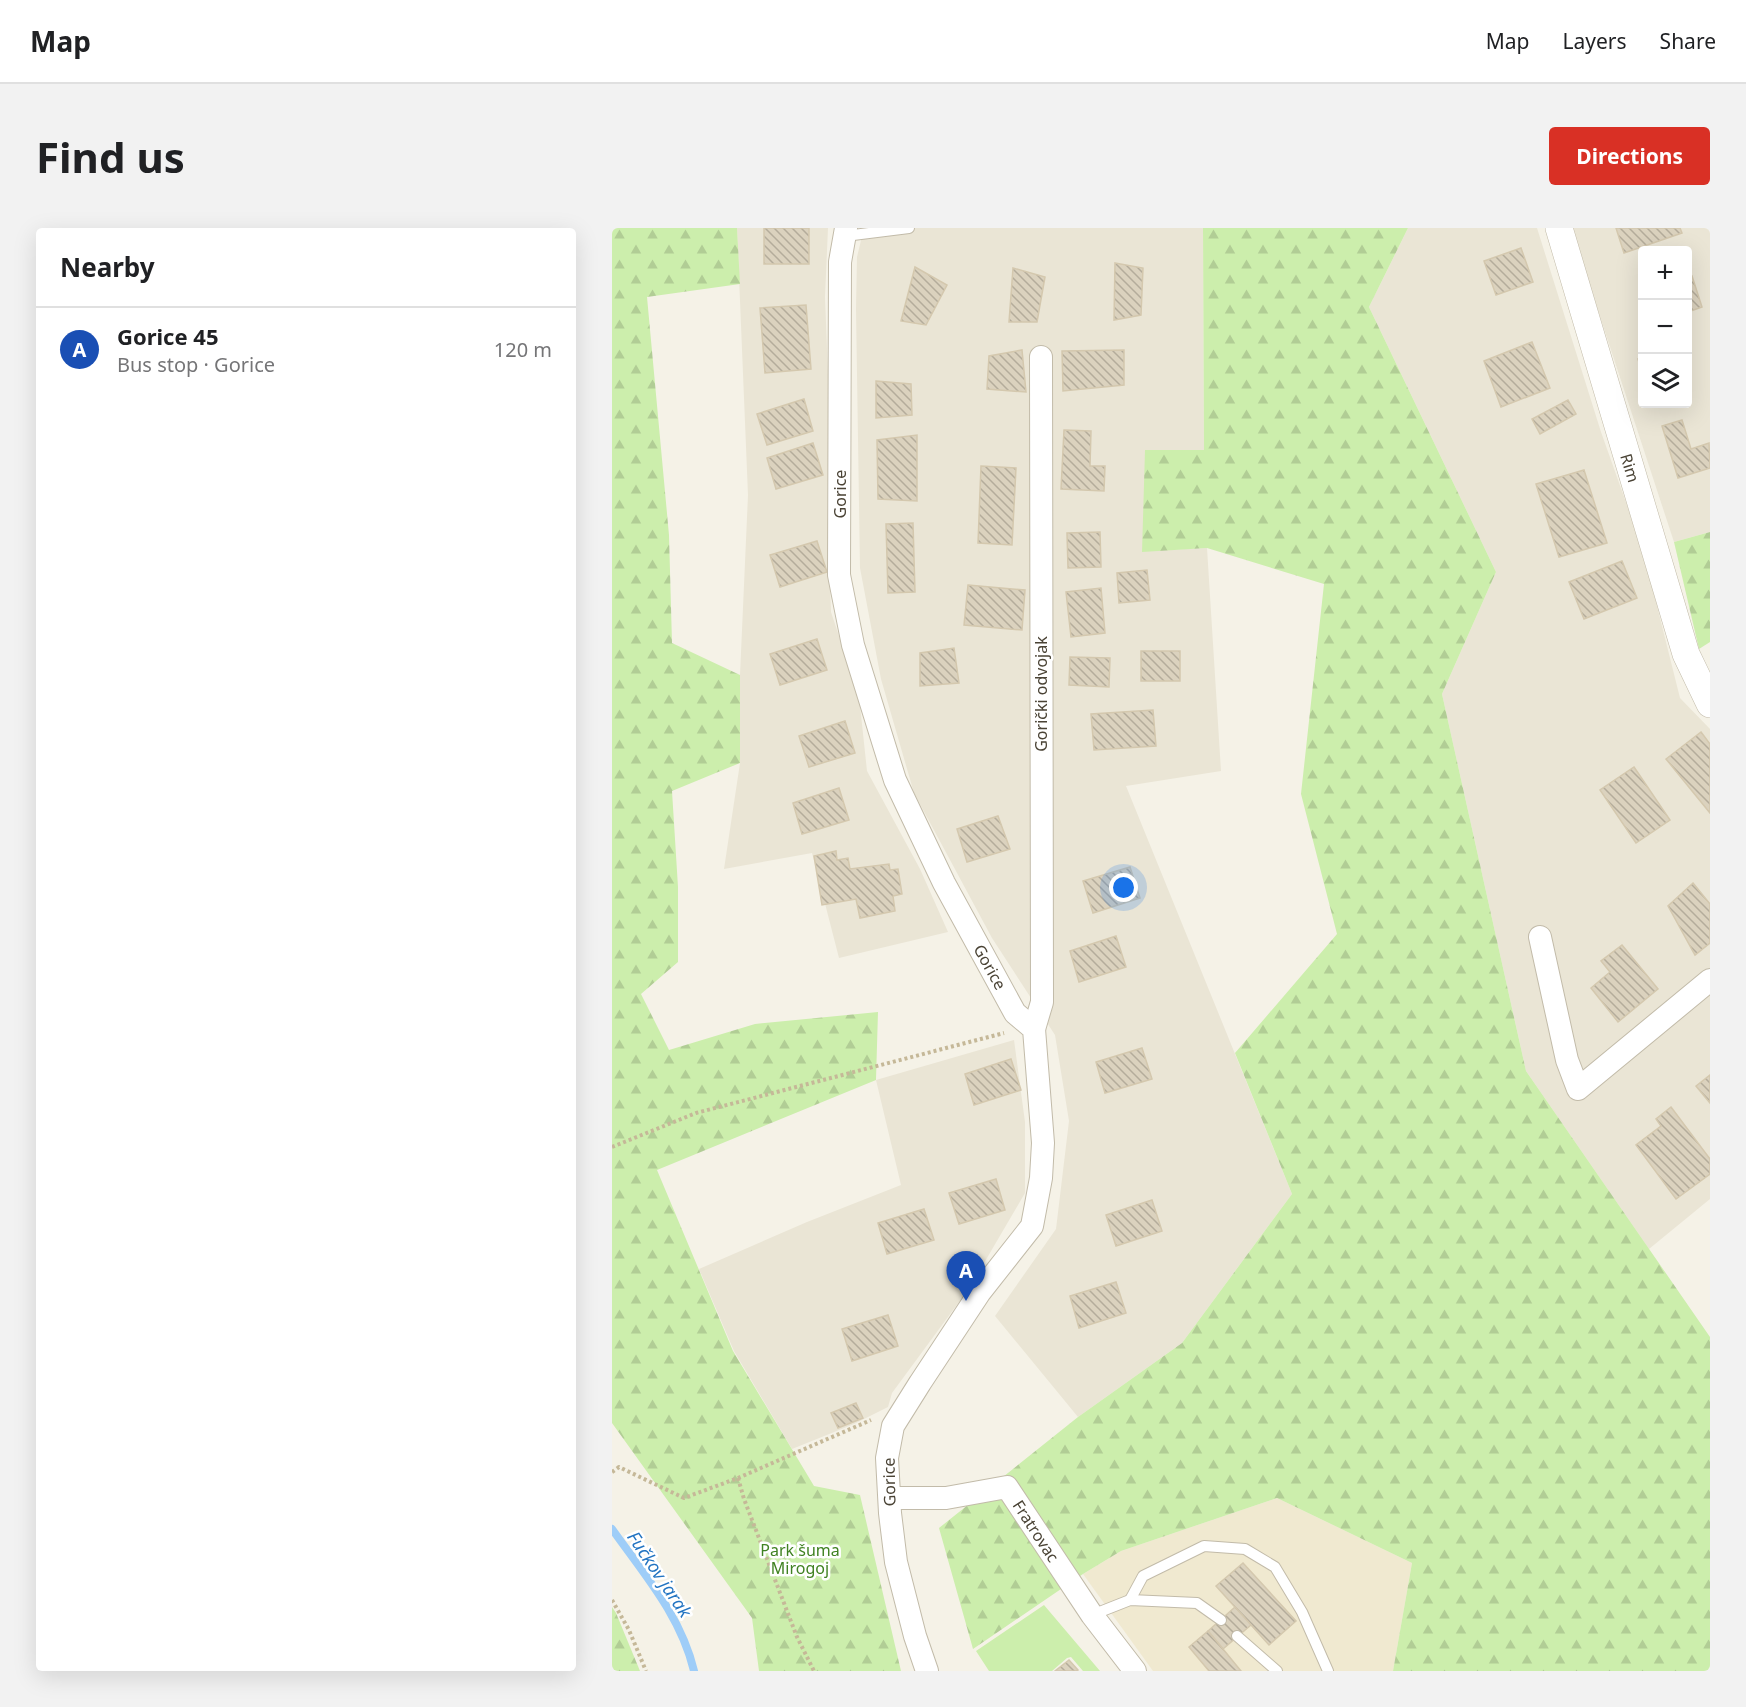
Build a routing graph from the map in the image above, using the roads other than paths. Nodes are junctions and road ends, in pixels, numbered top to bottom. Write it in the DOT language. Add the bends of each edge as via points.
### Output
graph roads {
  1 [pos="909,228"];
  2 [pos="1559,228"];
  3 [pos="846,232"];
  4 [pos="1041,357"];
  5 [pos="1710,704"];
  6 [pos="1540,937"];
  7 [pos="1710,980"];
  8 [pos="1032,1028"];
  9 [pos="890,1498"];
  10 [pos="1130,1600"];
  11 [pos="1092,1615"];
  12 [pos="1221,1620"];
  13 [pos="1238,1636"];
  14 [pos="927,1671"];
  15 [pos="1136,1671"];
  16 [pos="1277,1671"];
  17 [pos="1328,1671"];
  1 -- 3 [label="lane"];
  2 -- 5 [label="street, Rim" via="1686,654"];
  3 -- 8 [label="street, Gorice" via="840,262 839,575 853,645 895,780 944,883 1015,1013"];
  4 -- 8 [label="street, Gorički odvojak" via="1042,1002"];
  6 -- 7 [label="street" via="1567,1060 1578,1089"];
  8 -- 9 [label="street, Gorice" via="1043,1143 1032,1226 980,1292 893,1426 887,1458"];
  9 -- 11 [label="street, Fratrovac" via="946,1498 1007,1487"];
  9 -- 14 [label="street, Gorice" via="896,1562"];
  10 -- 11 [label="lane"];
  10 -- 12 [label="lane" via="1197,1603"];
  10 -- 17 [label="lane" via="1143,1576 1204,1546 1245,1549 1275,1568 1302,1612"];
  11 -- 15 [label="street, Fratrovac"];
  13 -- 16 [label="lane"];
}
